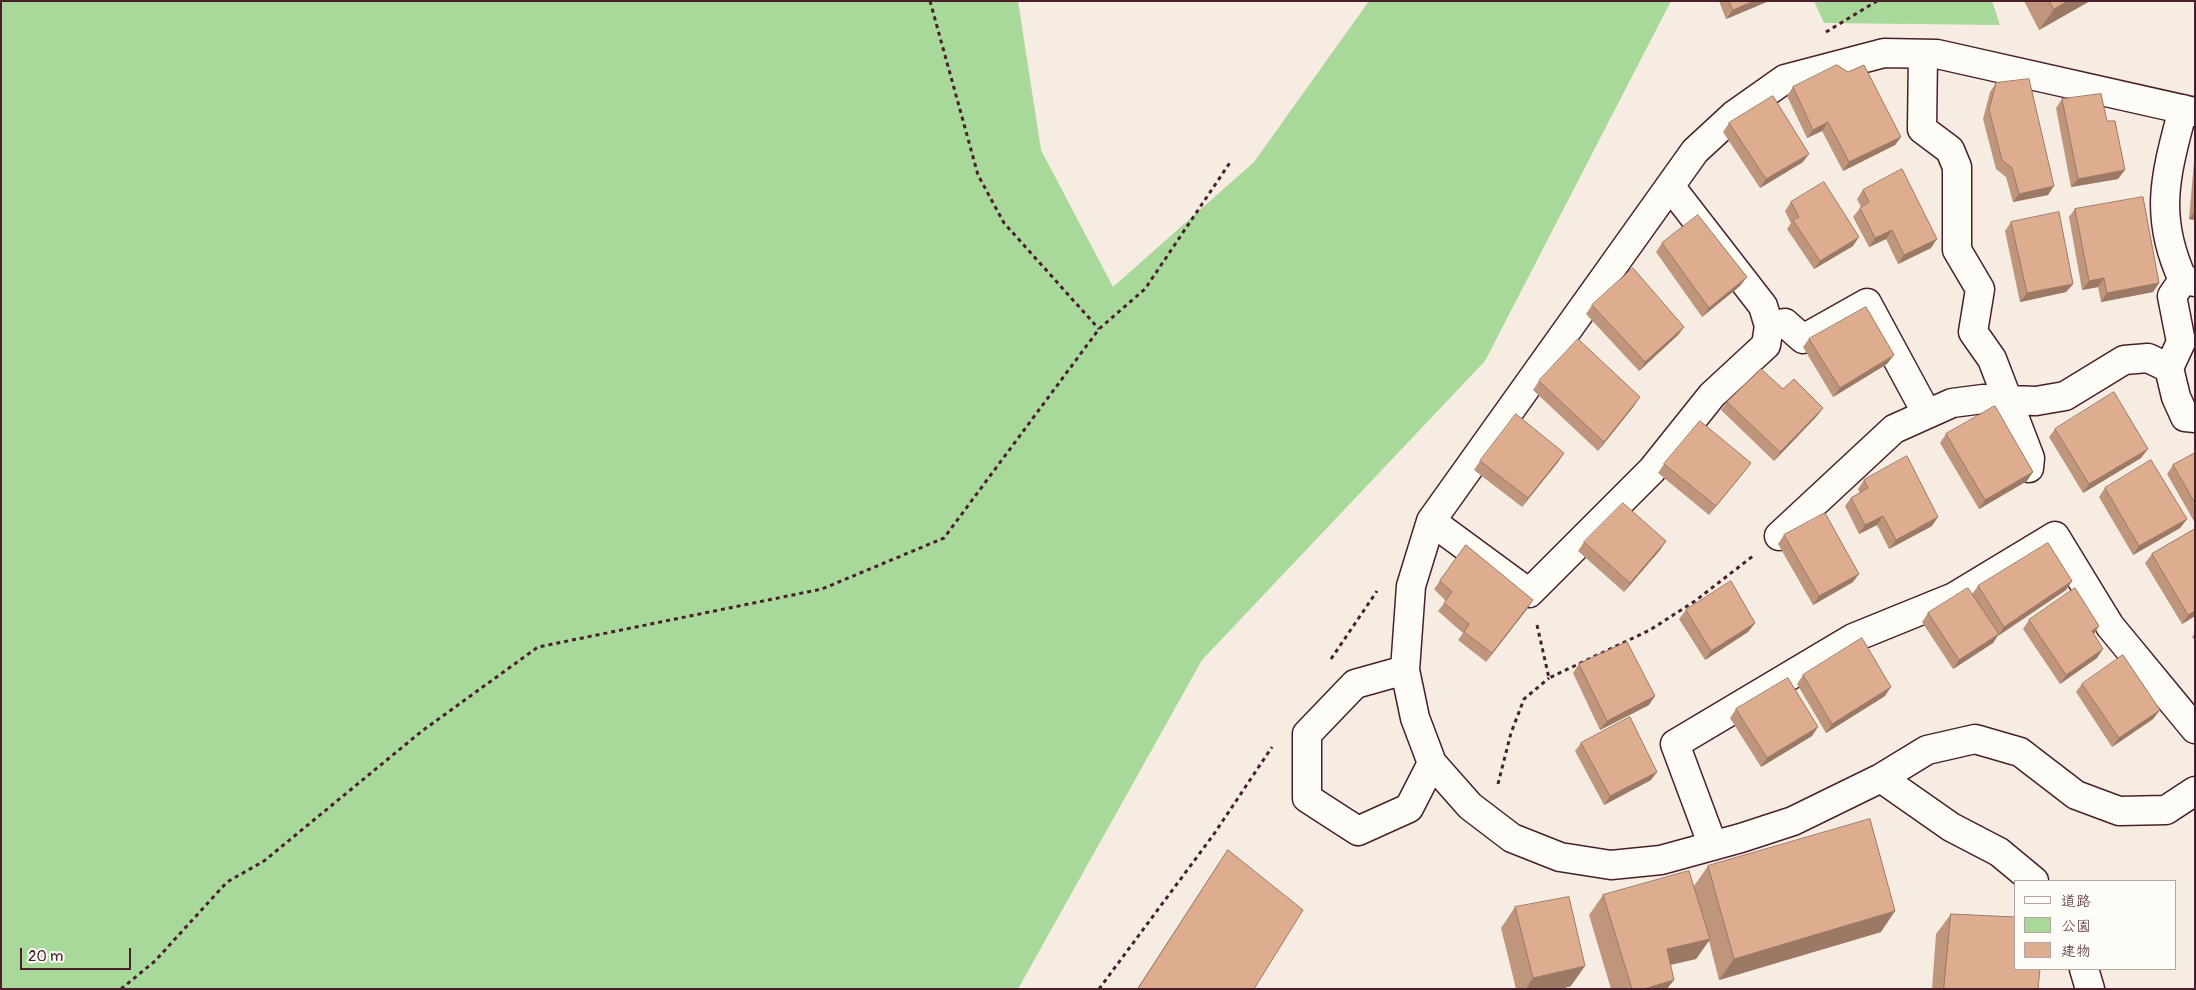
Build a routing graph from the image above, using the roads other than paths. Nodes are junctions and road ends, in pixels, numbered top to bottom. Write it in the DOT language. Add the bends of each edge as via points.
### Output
graph roads {
  1 [pos="1923,54"];
  2 [pos="2189,110"];
  3 [pos="1670,186"];
  4 [pos="2189,281"];
  5 [pos="1769,326"];
  6 [pos="2170,368"];
  7 [pos="2006,400"];
  8 [pos="1927,414"];
  9 [pos="2195,418"];
  10 [pos="2029,468"];
  11 [pos="1431,521"];
  12 [pos="1779,536"];
  13 [pos="1405,670"];
  14 [pos="2195,729"];
  15 [pos="1432,763"];
  16 [pos="1881,778"];
  17 [pos="2195,791"];
  18 [pos="1713,846"];
  19 [pos="2033,880"];
  20 [pos="2084,970"];
  21 [pos="2090,989"];
  1 -- 2 [label="street" via="1937,54"];
  1 -- 3 [label="street" via="1884,54 1785,79 1734,115 1695,151"];
  1 -- 7 [label="street" via="1922,129 1950,150 1957,167 1958,250 1980,289 1973,332 1992,360"];
  2 -- 4 [label="street" via="2166,174 2164,214 2171,254"];
  3 -- 5 [label="street" via="1763,306"];
  3 -- 11 [label="street"];
  4 -- 6 [label="street" via="2172,296 2181,342"];
  5 -- 8 [label="street" via="1785,323 1803,339 1867,303"];
  5 -- 11 [label="street" via="1766,346 1712,395 1652,470 1529,593"];
  6 -- 7 [label="street" via="2148,358 2124,360 2065,396 2036,401"];
  6 -- 9 [label="street" via="2176,397 2185,417"];
  7 -- 8 [label="street" via="1952,403"];
  7 -- 10 [label="street" via="2030,458"];
  8 -- 12 [label="street" via="1894,429"];
  11 -- 13 [label="street" via="1411,586"];
  13 -- 15 [label="street" via="1415,718"];
  13 -- 15 [label="street" via="1355,684 1307,734 1307,798 1358,831 1409,808"];
  14 -- 18 [label="street" via="2110,626 2055,536 1954,597 1854,638 1675,744"];
  15 -- 18 [label="street" via="1470,806 1512,838 1560,857 1611,865 1662,860"];
  16 -- 17 [label="street" via="1927,750 1975,739 2020,752 2076,795 2119,811 2166,810"];
  16 -- 18 [label="street" via="1793,821"];
  16 -- 19 [label="street" via="1951,828 1999,852"];
  20 -- 21 [label="street"];
}
